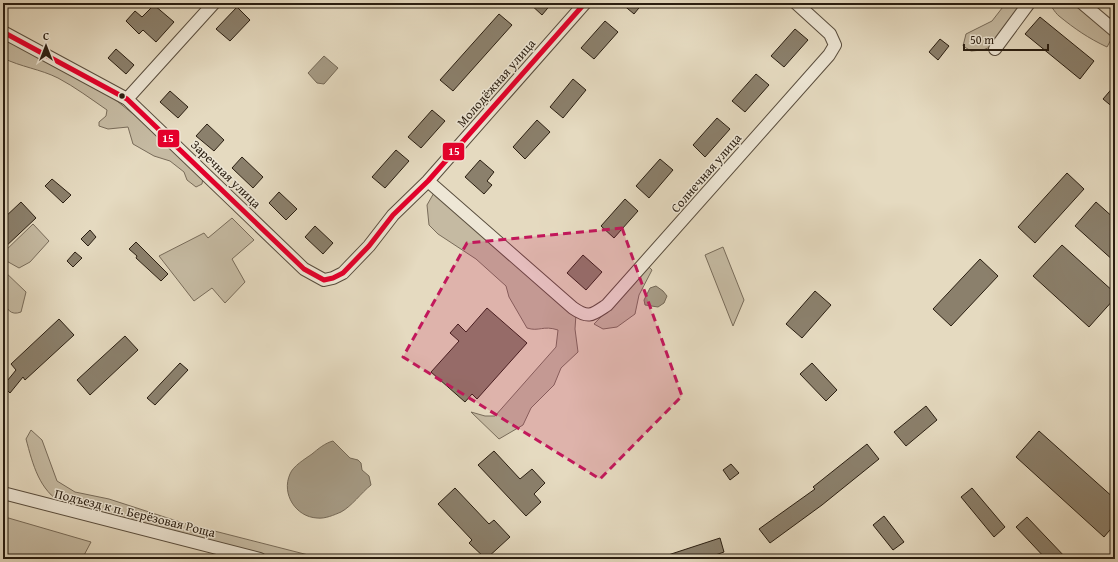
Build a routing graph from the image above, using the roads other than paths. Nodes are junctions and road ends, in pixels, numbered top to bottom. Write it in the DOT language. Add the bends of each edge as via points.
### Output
graph roads {
  1 [pos="214,3"];
  2 [pos="585,3"];
  3 [pos="796,3"];
  4 [pos="1029,3"];
  5 [pos="1082,3"];
  6 [pos="1115,31"];
  7 [pos="3,32"];
  8 [pos="995,49"];
  9 [pos="128,98"];
  10 [pos="428,181"];
  11 [pos="324,280"];
  12 [pos="3,493"];
  13 [pos="260,559"];
  1 -- 9 [label="street"];
  2 -- 10 [label="street, Молодёжная улица"];
  3 -- 10 [label="street, Солнечная улица" via="830,34 835,45 612,299 592,315 583,315 568,304"];
  4 -- 8 [label="street"];
  5 -- 6 [label="street"];
  7 -- 9 [label="street, Заречная улица"];
  9 -- 11 [label="street, Заречная улица" via="304,269"];
  10 -- 11 [label="street, Молодёжная улица" via="393,215 369,246 343,273"];
  12 -- 13 [label="street, Подъезд к п. Берёзовая Роща"];
}
